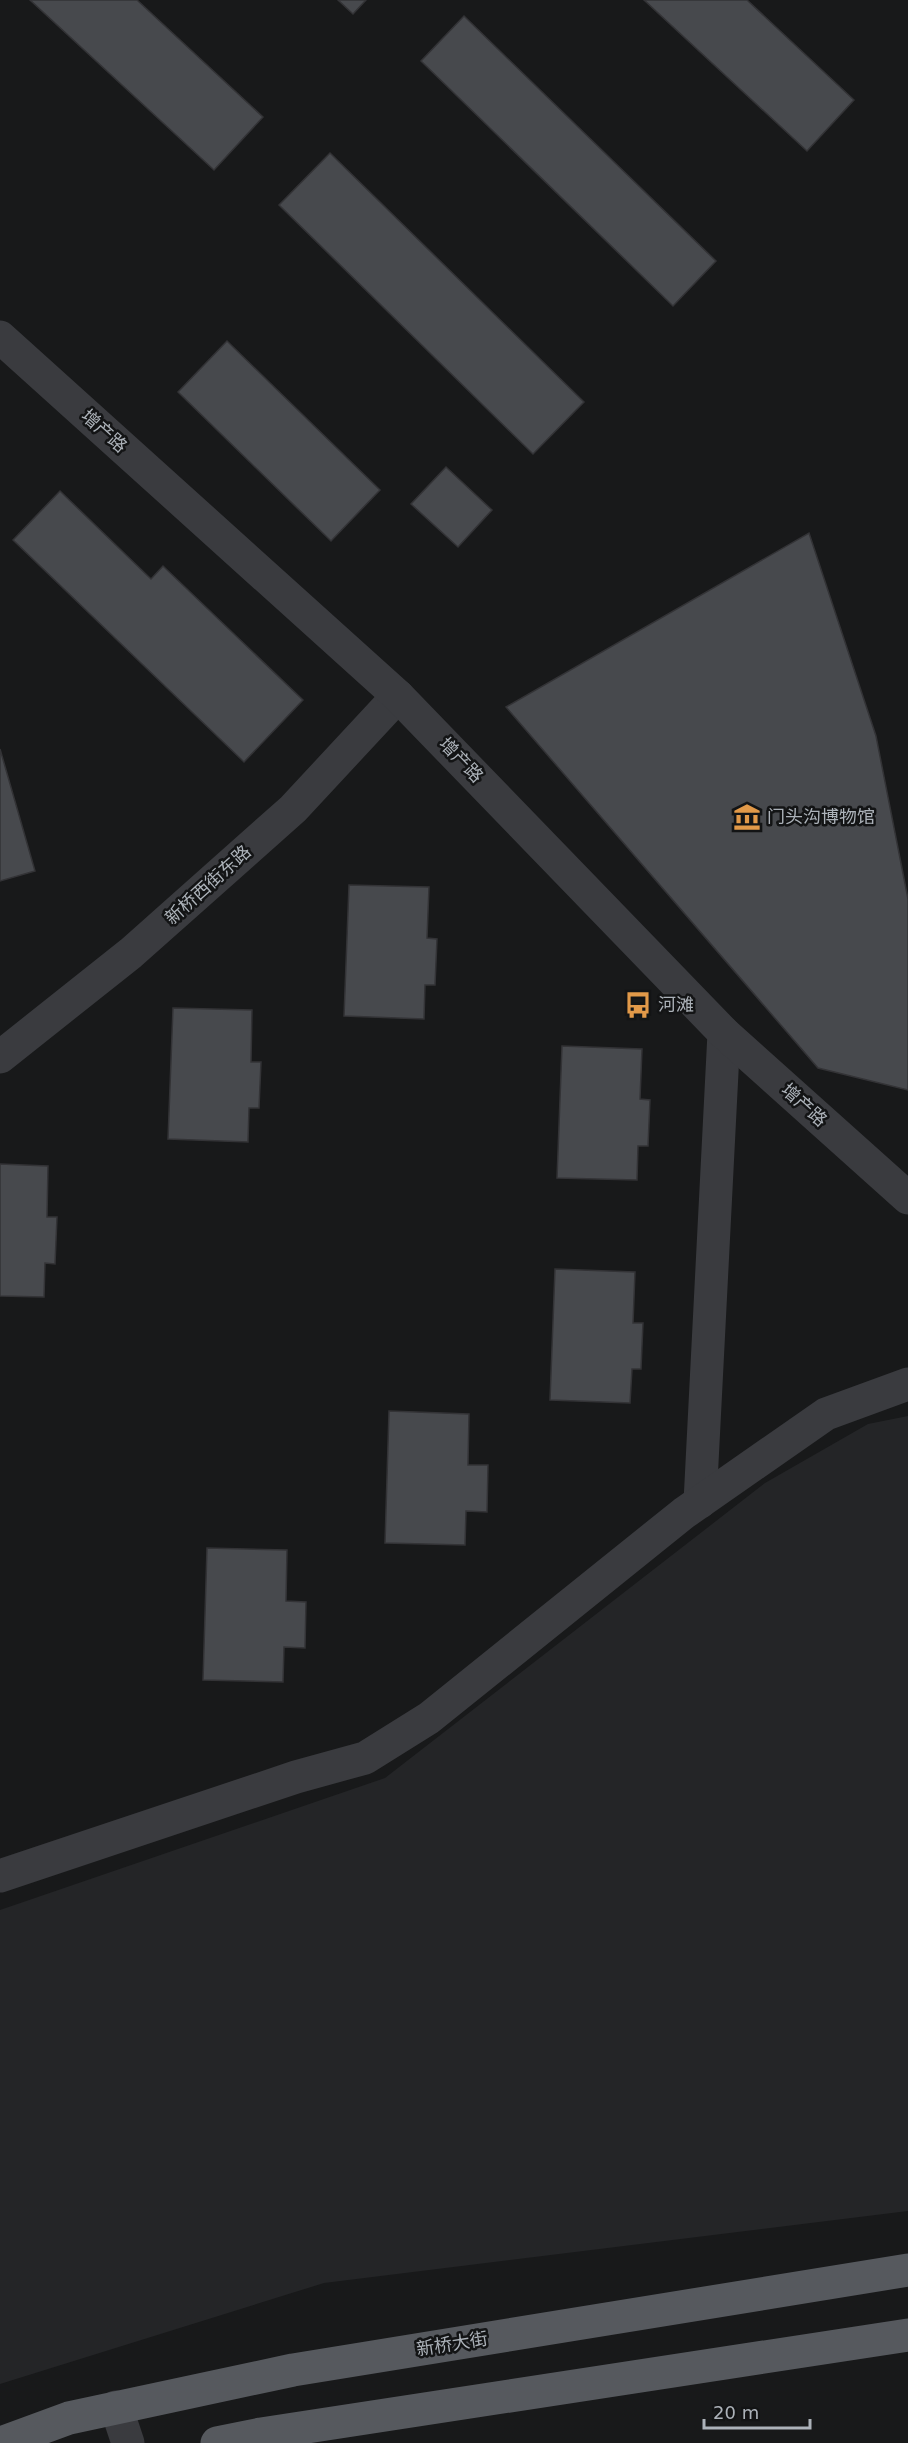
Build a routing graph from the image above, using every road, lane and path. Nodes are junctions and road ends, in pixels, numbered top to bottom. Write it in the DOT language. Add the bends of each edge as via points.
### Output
graph roads {
  1 [pos="0,337"];
  2 [pos="398,696"];
  3 [pos="724,1033"];
  4 [pos="0,1057"];
  5 [pos="908,1198"];
  6 [pos="908,1384"];
  7 [pos="700,1502"];
  8 [pos="0,1876"];
  9 [pos="908,2270"];
  10 [pos="908,2336"];
  11 [pos="116,2407"];
  12 [pos="1,2443"];
  13 [pos="128,2443"];
  14 [pos="217,2443"];
  1 -- 2 [label="street, 增产路"];
  2 -- 3 [label="street, 增产路"];
  2 -- 4 [label="street, 新桥西街东路" via="293,809 132,953"];
  3 -- 5 [label="street, 增产路"];
  3 -- 7 [label="street"];
  6 -- 7 [label="street" via="826,1414"];
  7 -- 8 [label="street" via="543,1624 488,1673 429,1718 365,1758"];
  9 -- 11 [label="main road, 新桥大街" via="293,2370"];
  10 -- 14 [label="main road"];
  11 -- 12 [label="main road, 新桥大街" via="69,2418"];
  11 -- 13 [label="street"];
}
